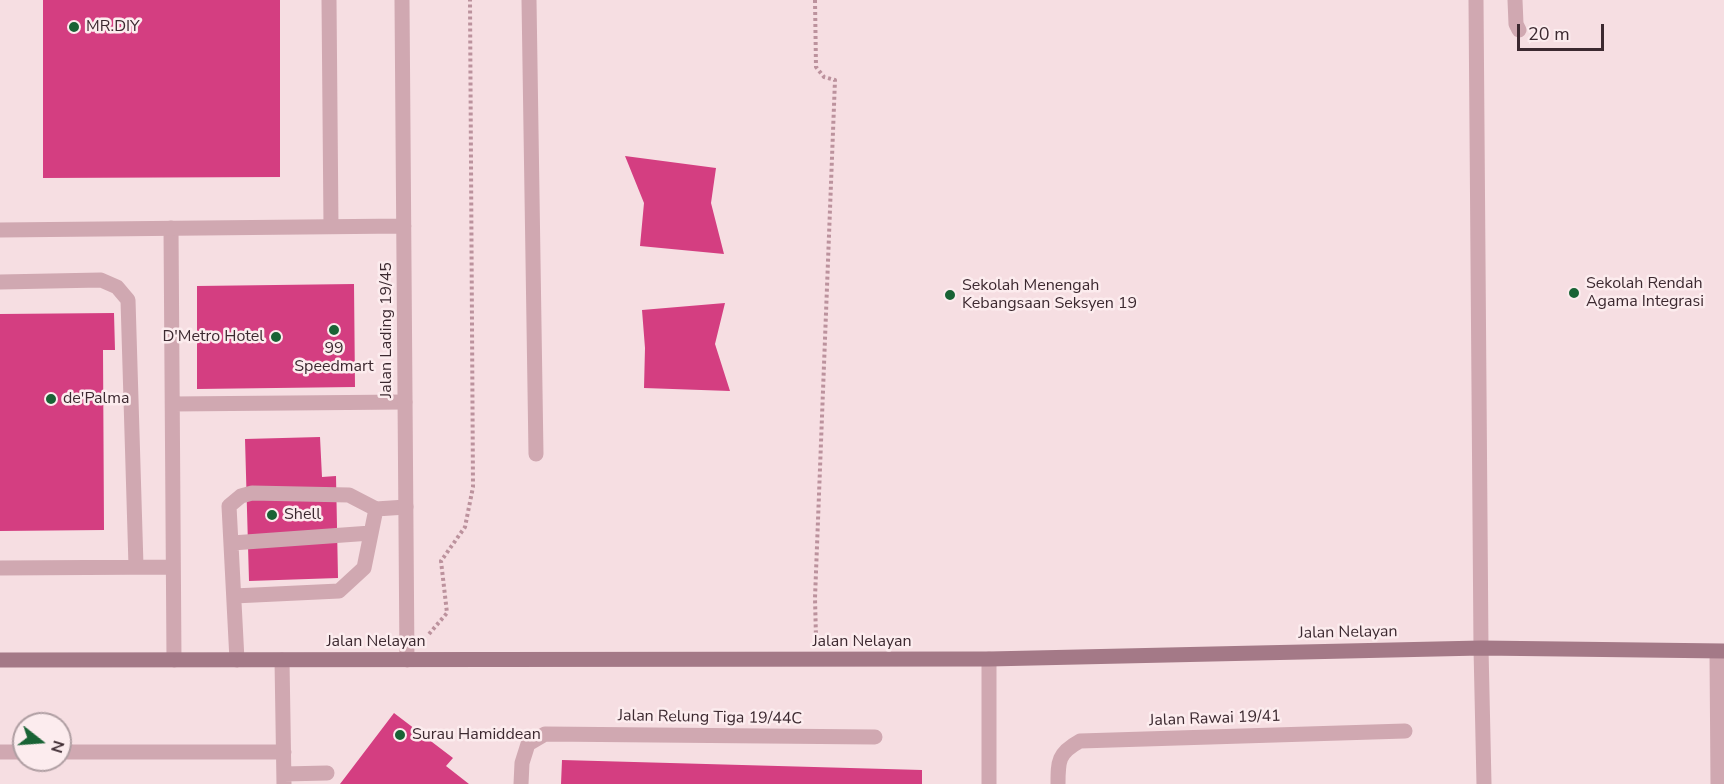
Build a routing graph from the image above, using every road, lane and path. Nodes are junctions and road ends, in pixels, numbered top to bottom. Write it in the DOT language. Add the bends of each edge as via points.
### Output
graph roads {
  1 [pos="329,0"];
  2 [pos="402,0"];
  3 [pos="470,0"];
  4 [pos="529,0"];
  5 [pos="815,0"];
  6 [pos="1476,0"];
  7 [pos="1491,0"];
  8 [pos="1515,0"];
  9 [pos="1519,30"];
  10 [pos="331,226"];
  11 [pos="404,226"];
  12 [pos="171,228"];
  13 [pos="0,230"];
  14 [pos="0,282"];
  15 [pos="405,402"];
  16 [pos="172,404"];
  17 [pos="536,454"];
  18 [pos="406,507"];
  19 [pos="376,509"];
  20 [pos="371,533"];
  21 [pos="232,543"];
  22 [pos="136,566"];
  23 [pos="173,567"];
  24 [pos="0,568"];
  25 [pos="234,596"];
  26 [pos="1481,648"];
  27 [pos="1720,651"];
  28 [pos="989,659"];
  29 [pos="0,660"];
  30 [pos="174,660"];
  31 [pos="237,660"];
  32 [pos="282,660"];
  33 [pos="407,660"];
  34 [pos="816,660"];
  35 [pos="1405,731"];
  36 [pos="875,737"];
  37 [pos="72,752"];
  38 [pos="284,752"];
  39 [pos="327,773"];
  40 [pos="284,779"];
  41 [pos="521,784"];
  42 [pos="989,784"];
  43 [pos="1058,784"];
  44 [pos="1484,784"];
  45 [pos="1718,784"];
  1 -- 10 [label="street"];
  2 -- 11 [label="street, Jalan Lading 19/45"];
  3 -- 33 [label="path" via="473,487 465,527 441,561 447,613"];
  4 -- 17 [label="street"];
  5 -- 34 [label="path" via="816,67 824,77 835,80 815,598"];
  6 -- 7 [label="street"];
  6 -- 26 [label="street"];
  8 -- 9 [label="street"];
  10 -- 11 [label="street"];
  10 -- 12 [label="street"];
  11 -- 15 [label="street, Jalan Lading 19/45"];
  12 -- 13 [label="street"];
  12 -- 16 [label="street"];
  14 -- 22 [label="street" via="101,280 117,286 128,300"];
  15 -- 16 [label="street"];
  15 -- 18 [label="street, Jalan Lading 19/45"];
  16 -- 23 [label="street"];
  18 -- 19 [label="street"];
  18 -- 33 [label="street, Jalan Lading 19/45"];
  19 -- 20 [label="street"];
  19 -- 21 [label="street" via="349,495 252,493 229,506"];
  20 -- 21 [label="street"];
  20 -- 25 [label="street" via="364,568 339,591"];
  21 -- 25 [label="street"];
  22 -- 23 [label="street"];
  22 -- 24 [label="street"];
  23 -- 30 [label="street"];
  25 -- 31 [label="street"];
  26 -- 27 [label="street, Jalan Nelayan"];
  26 -- 28 [label="street, Jalan Nelayan"];
  26 -- 44 [label="street"];
  27 -- 45 [label="street"];
  28 -- 34 [label="street, Jalan Nelayan"];
  28 -- 42 [label="street"];
  29 -- 30 [label="street, Jalan Nelayan"];
  30 -- 31 [label="street, Jalan Nelayan"];
  31 -- 32 [label="street, Jalan Nelayan"];
  32 -- 33 [label="street, Jalan Nelayan"];
  32 -- 38 [label="street"];
  33 -- 34 [label="street, Jalan Nelayan"];
  35 -- 43 [label="street, Jalan Rawai 19/41" via="1080,741 1066,749 1058,762"];
  36 -- 41 [label="street, Jalan Relung Tiga 19/44C" via="545,734 528,744"];
  37 -- 38 [label="street"];
  38 -- 40 [label="street"];
  39 -- 40 [label="street"];
}
